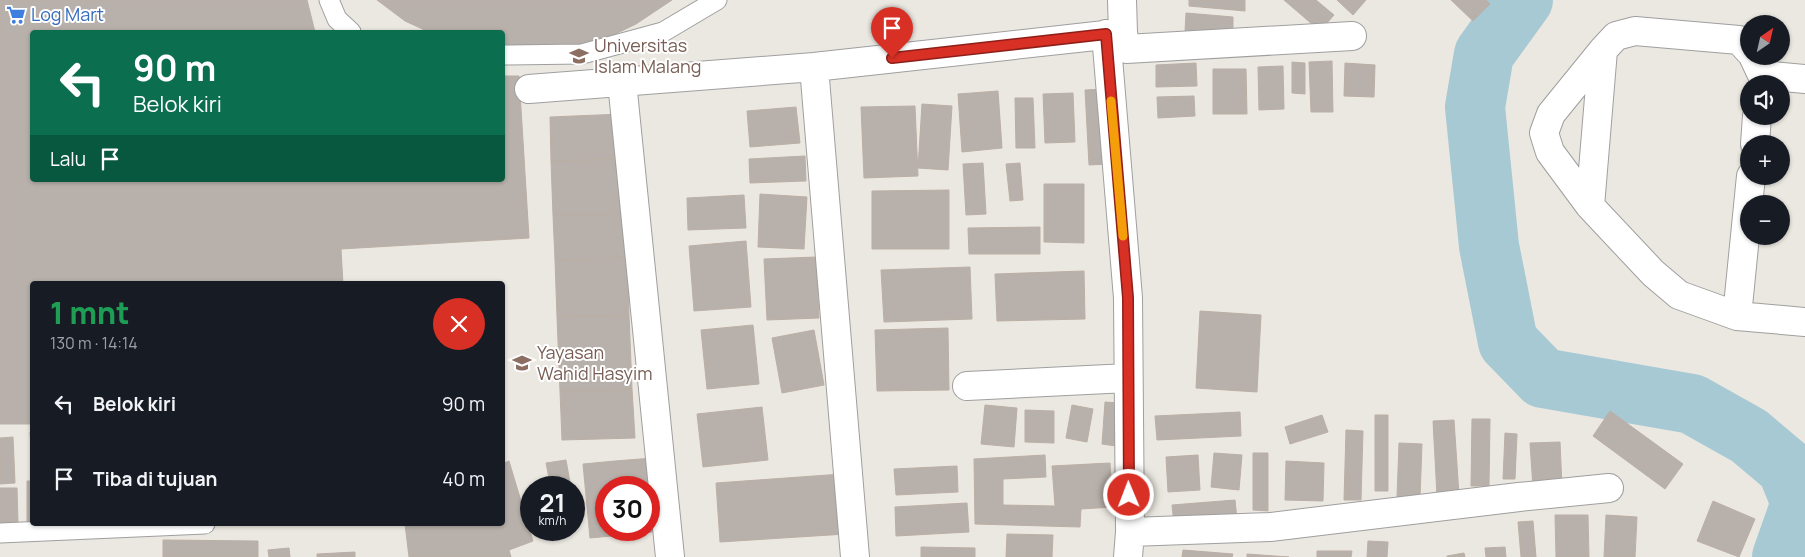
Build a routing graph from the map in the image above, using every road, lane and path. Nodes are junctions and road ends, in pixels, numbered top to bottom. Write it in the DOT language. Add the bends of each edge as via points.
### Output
graph roads {
  1 [pos="329,0"];
  2 [pos="717,0"];
  3 [pos="1122,0"];
  4 [pos="349,30"];
  5 [pos="1114,34"];
  6 [pos="1352,36"];
  7 [pos="1740,41"];
  8 [pos="1603,50"];
  9 [pos="505,55"];
  10 [pos="814,67"];
  11 [pos="1758,72"];
  12 [pos="1805,79"];
  13 [pos="622,82"];
  14 [pos="529,90"];
  15 [pos="1750,185"];
  16 [pos="1590,206"];
  17 [pos="1738,316"];
  18 [pos="1805,322"];
  19 [pos="1128,378"];
  20 [pos="967,386"];
  21 [pos="1609,488"];
  22 [pos="159,526"];
  23 [pos="0,533"];
  24 [pos="1129,544"];
  25 [pos="670,557"];
  26 [pos="855,557"];
  1 -- 4 [label="lane" via="337,19"];
  2 -- 9 [label="lane" via="663,32 582,54"];
  3 -- 5 [label="street"];
  5 -- 6 [label="street" via="1126,49"];
  5 -- 10 [label="street"];
  5 -- 19 [label="street" via="1128,298"];
  7 -- 8 [label="street" via="1635,31 1616,36"];
  8 -- 16 [label="street"];
  8 -- 16 [label="street" via="1552,114 1544,133 1550,152"];
  10 -- 13 [label="street"];
  10 -- 26 [label="street"];
  11 -- 12 [label="street"];
  13 -- 14 [label="street"];
  13 -- 25 [label="street"];
  15 -- 17 [label="street"];
  16 -- 17 [label="street" via="1678,295"];
  17 -- 18 [label="street"];
  19 -- 20 [label="street"];
  19 -- 24 [label="street"];
  21 -- 24 [label="street"];
  22 -- 23 [label="lane"];
}
